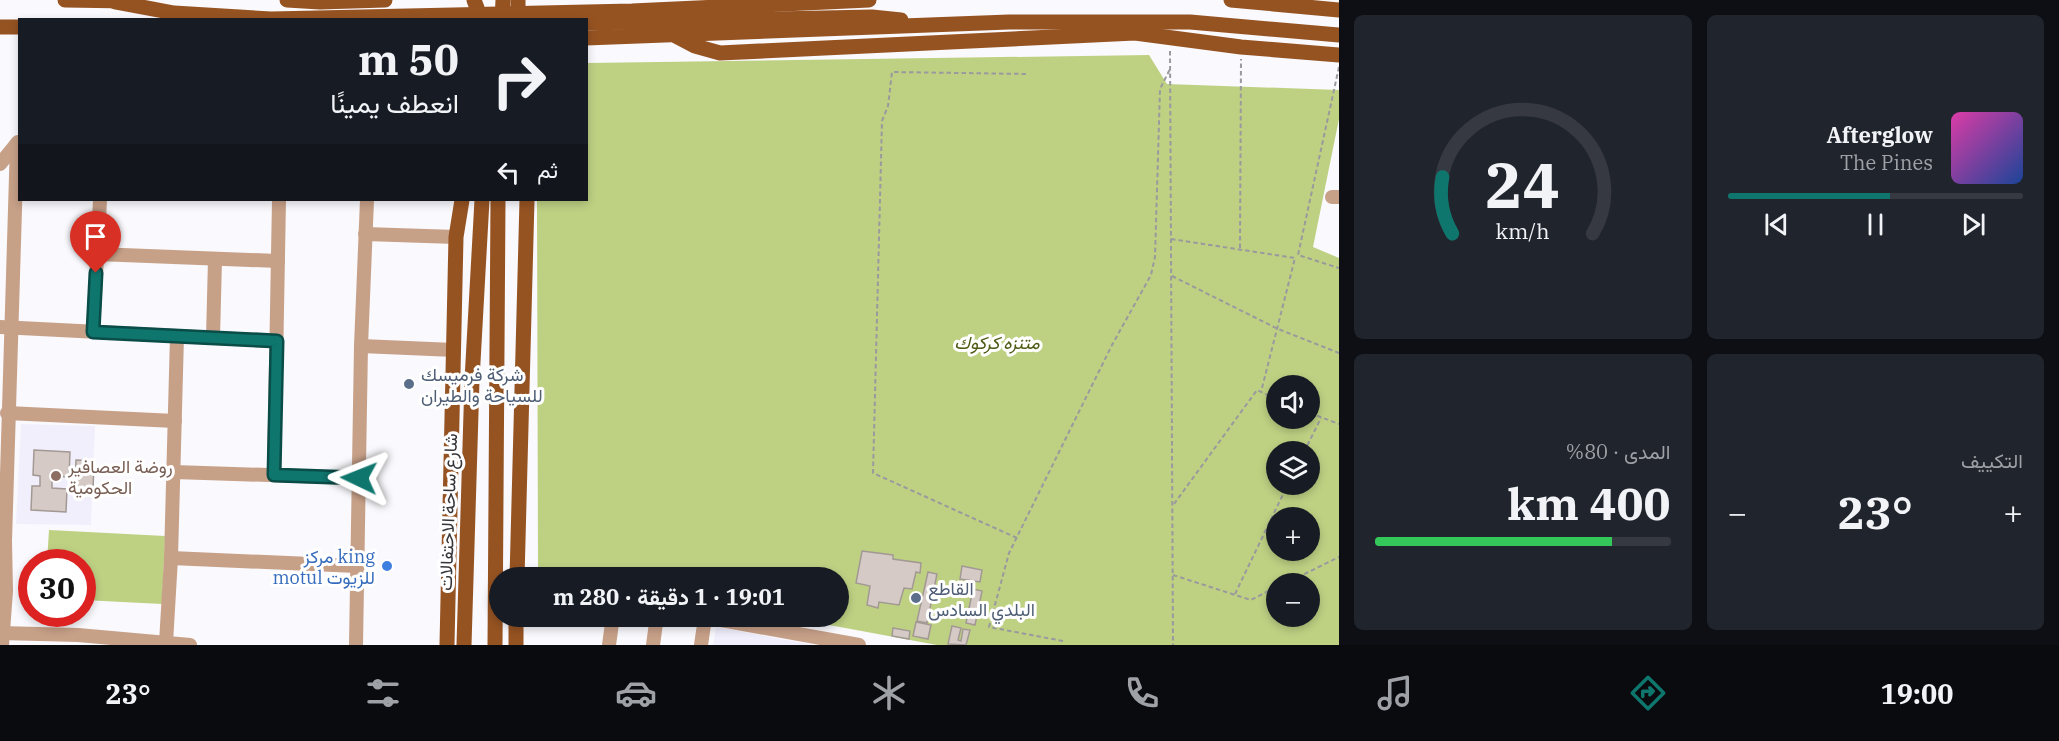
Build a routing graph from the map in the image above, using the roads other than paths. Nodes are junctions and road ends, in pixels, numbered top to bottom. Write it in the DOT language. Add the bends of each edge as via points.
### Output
graph roads {
  1 [pos="65,0"];
  2 [pos="136,0"];
  3 [pos="287,0"];
  4 [pos="385,0"];
  5 [pos="474,0"];
  6 [pos="486,0"];
  7 [pos="503,0"];
  8 [pos="518,0"];
  9 [pos="869,0"];
  10 [pos="1231,0"];
  11 [pos="116,1"];
  12 [pos="1264,1"];
  13 [pos="1339,10"];
  14 [pos="255,18"];
  15 [pos="316,18"];
  16 [pos="476,18"];
  17 [pos="485,18"];
  18 [pos="502,18"];
  19 [pos="518,18"];
  20 [pos="588,23"];
  21 [pos="987,23"];
  22 [pos="923,26"];
  23 [pos="0,27"];
  24 [pos="18,27"];
  25 [pos="1332,35"];
  26 [pos="676,36"];
  27 [pos="588,38"];
  28 [pos="994,40"];
  29 [pos="1331,54"];
  30 [pos="18,141"];
  31 [pos="0,164"];
  32 [pos="18,166"];
  33 [pos="100,201"];
  34 [pos="279,201"];
  35 [pos="367,201"];
  36 [pos="462,201"];
  37 [pos="482,201"];
  38 [pos="500,201"];
  39 [pos="527,201"];
  40 [pos="365,234"];
  41 [pos="456,237"];
  42 [pos="97,254"];
  43 [pos="215,259"];
  44 [pos="278,261"];
  45 [pos="5,327"];
  46 [pos="93,332"];
  47 [pos="177,336"];
  48 [pos="213,338"];
  49 [pos="277,341"];
  50 [pos="361,346"];
  51 [pos="454,350"];
  52 [pos="453,380"];
  53 [pos="472,380"];
  54 [pos="5,418"];
  55 [pos="176,421"];
  56 [pos="174,472"];
  57 [pos="274,475"];
  58 [pos="359,478"];
  59 [pos="2,541"];
  60 [pos="450,543"];
  61 [pos="466,543"];
  62 [pos="497,550"];
  63 [pos="518,551"];
  64 [pos="171,558"];
  65 [pos="357,566"];
  66 [pos="517,567"];
  67 [pos="516,627"];
  68 [pos="611,627"];
  69 [pos="655,627"];
  70 [pos="702,627"];
  71 [pos="754,627"];
  72 [pos="2,637"];
  73 [pos="166,643"];
  74 [pos="837,643"];
  75 [pos="190,645"];
  76 [pos="356,645"];
  77 [pos="447,645"];
  78 [pos="464,645"];
  79 [pos="495,645"];
  80 [pos="516,645"];
  81 [pos="609,645"];
  82 [pos="653,645"];
  83 [pos="701,645"];
  84 [pos="859,645"];
  1 -- 11 [label="main road"];
  2 -- 11 [label="main road"];
  3 -- 4 [label="main road"];
  5 -- 16 [label="main road"];
  6 -- 17 [label="main road"];
  7 -- 18 [label="main road"];
  8 -- 19 [label="main road"];
  9 -- 15 [label="main road, bridge" via="632,11"];
  10 -- 12 [label="main road"];
  11 -- 14 [label="main road, bridge" via="174,13"];
  12 -- 13 [label="main road"];
  20 -- 22 [label="main road" via="872,17"];
  21 -- 22 [label="main road"];
  21 -- 25 [label="main road" via="1190,22"];
  21 -- 28 [label="main road"];
  22 -- 26 [label="main road"];
  23 -- 24 [label="main road"];
  25 -- 29 [label="main road"];
  26 -- 27 [label="main road"];
  26 -- 28 [label="main road" via="720,53"];
  28 -- 29 [label="main road" via="1135,33"];
  30 -- 31 [label="street"];
  30 -- 32 [label="street"];
  32 -- 45 [label="street"];
  33 -- 42 [label="street"];
  34 -- 44 [label="street"];
  35 -- 40 [label="street"];
  36 -- 41 [label="main road"];
  37 -- 53 [label="main road, شارع ساحة الاحتفالات"];
  38 -- 62 [label="main road"];
  39 -- 63 [label="main road"];
  40 -- 41 [label="street"];
  40 -- 50 [label="street"];
  41 -- 51 [label="main road"];
  42 -- 43 [label="street"];
  42 -- 46 [label="street"];
  43 -- 44 [label="street"];
  43 -- 48 [label="street"];
  44 -- 49 [label="street"];
  45 -- 46 [label="street"];
  45 -- 54 [label="street"];
  46 -- 47 [label="street"];
  47 -- 48 [label="street"];
  47 -- 55 [label="street"];
  48 -- 49 [label="street"];
  49 -- 57 [label="street"];
  50 -- 51 [label="street"];
  50 -- 58 [label="street"];
  51 -- 52 [label="main road"];
  52 -- 53 [label="main road"];
  52 -- 60 [label="main road"];
  53 -- 61 [label="main road, شارع ساحة الاحتفالات"];
  54 -- 55 [label="street"];
  54 -- 59 [label="street"];
  55 -- 56 [label="street"];
  56 -- 57 [label="street"];
  56 -- 64 [label="street"];
  57 -- 58 [label="street"];
  58 -- 65 [label="street"];
  59 -- 72 [label="street" via="6,591"];
  60 -- 61 [label="main road"];
  60 -- 77 [label="main road"];
  61 -- 78 [label="main road, شارع ساحة الاحتفالات"];
  62 -- 63 [label="main road"];
  62 -- 79 [label="main road"];
  63 -- 66 [label="main road"];
  64 -- 65 [label="street"];
  64 -- 73 [label="street"];
  65 -- 76 [label="street"];
  67 -- 80 [label="main road"];
  68 -- 81 [label="street"];
  69 -- 82 [label="street"];
  70 -- 83 [label="street"];
  71 -- 74 [label="street"];
  72 -- 73 [label="street" via="78,635"];
  73 -- 75 [label="street"];
  74 -- 84 [label="street"];
}
